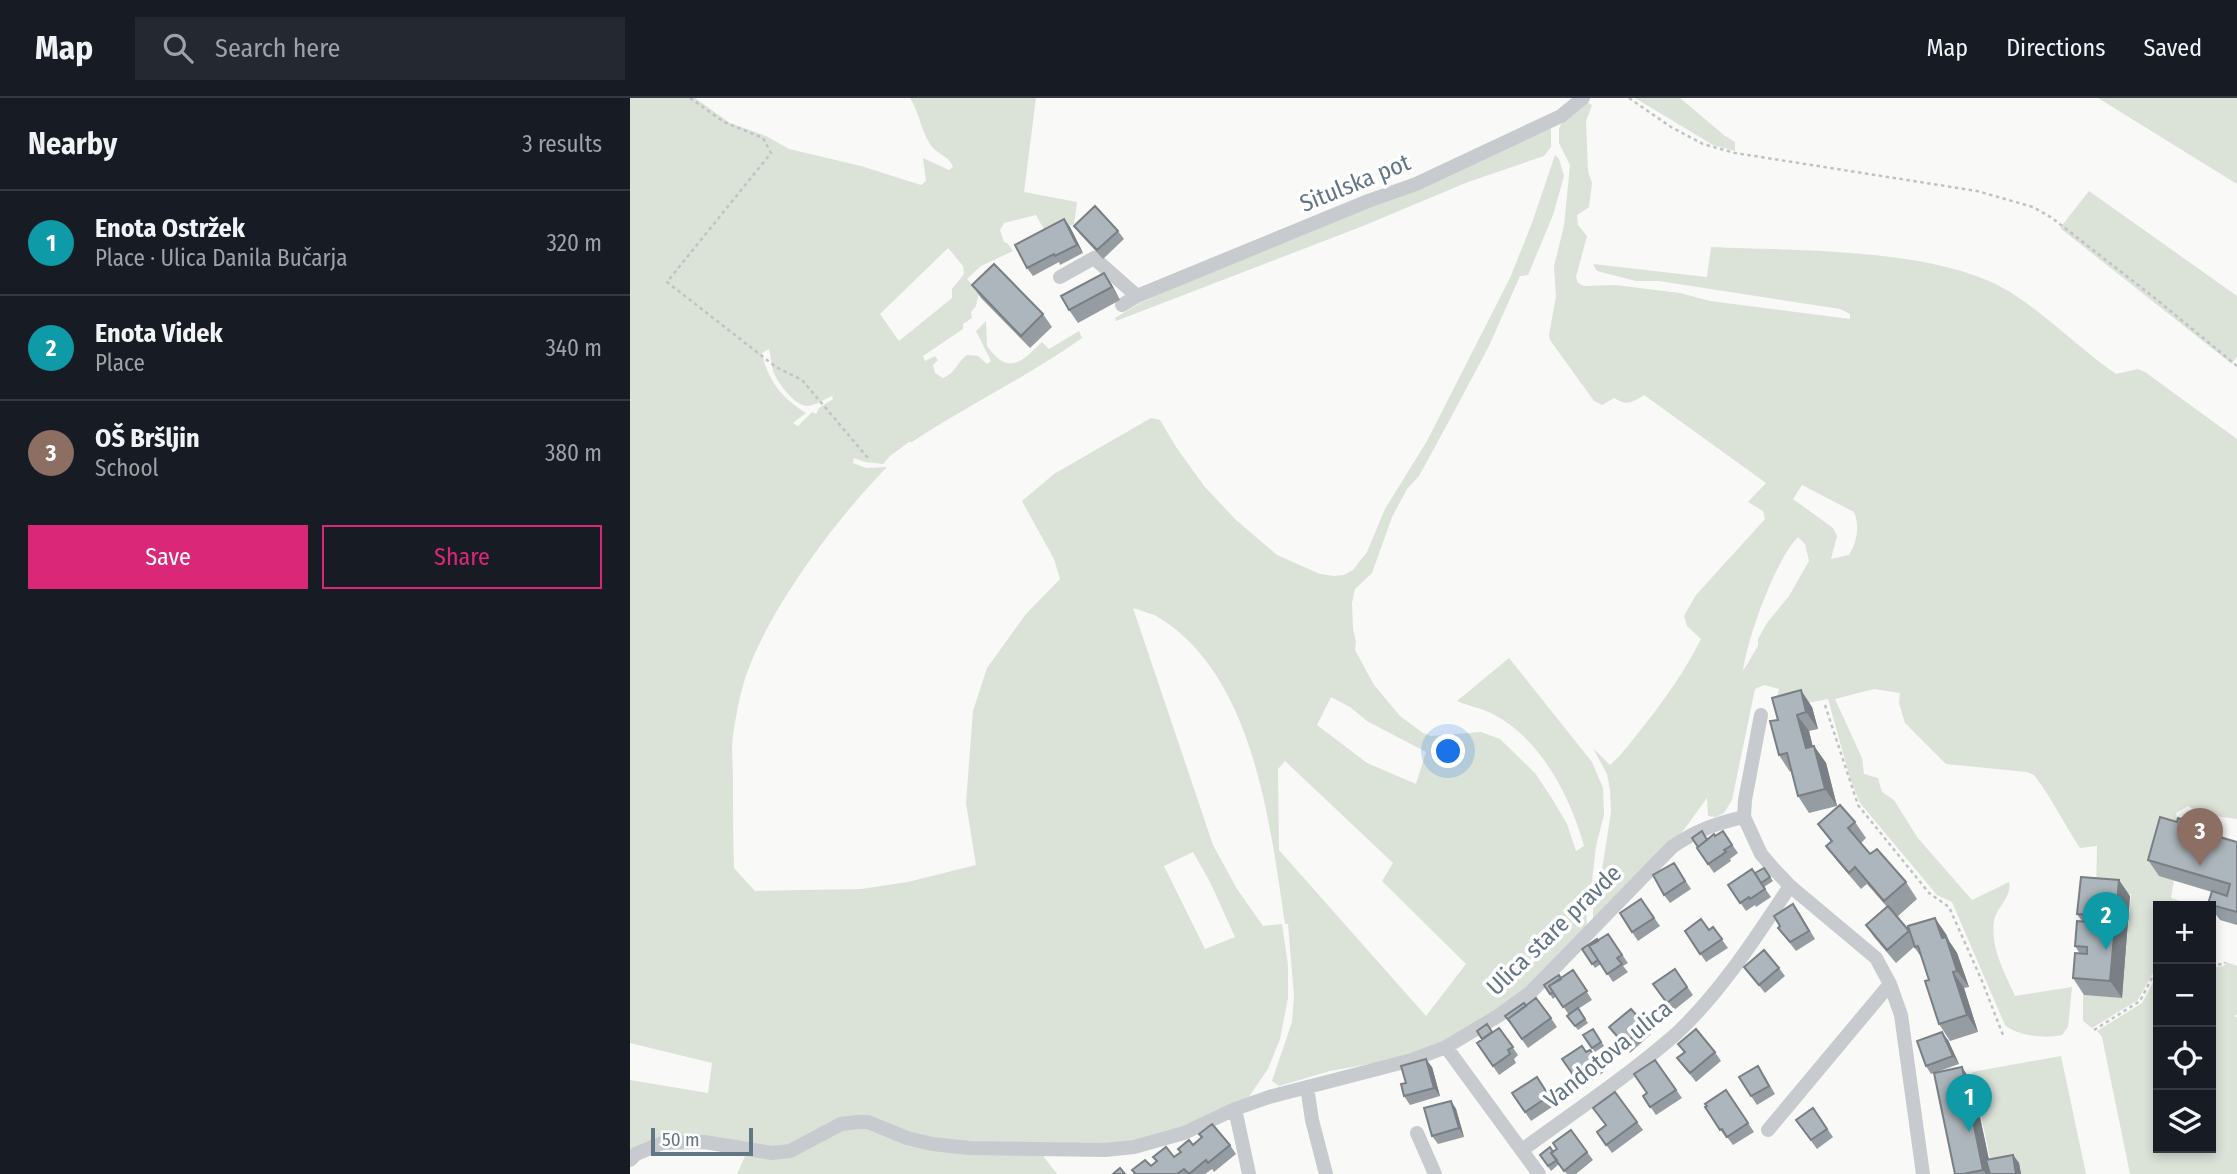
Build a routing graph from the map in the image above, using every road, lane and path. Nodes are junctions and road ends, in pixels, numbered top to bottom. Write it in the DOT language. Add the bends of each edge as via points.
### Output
graph roads {
  1 [pos="690,98"];
  2 [pos="1583,98"];
  3 [pos="1629,98"];
  4 [pos="1060,277"];
  5 [pos="1137,296"];
  6 [pos="1122,305"];
  7 [pos="2237,366"];
  8 [pos="868,458"];
  9 [pos="1825,705"];
  10 [pos="1761,715"];
  11 [pos="1744,817"];
  12 [pos="1790,886"];
  13 [pos="2225,962"];
  14 [pos="2216,965"];
  15 [pos="2153,976"];
  16 [pos="1891,984"];
  17 [pos="2094,1030"];
  18 [pos="2003,1035"];
  19 [pos="1446,1047"];
  20 [pos="1307,1087"];
  21 [pos="1235,1109"];
  22 [pos="1768,1130"];
  23 [pos="1417,1133"];
  24 [pos="1522,1150"];
  25 [pos="630,1160"];
  26 [pos="1249,1174"];
  27 [pos="1326,1174"];
  28 [pos="1435,1174"];
  29 [pos="1539,1174"];
  30 [pos="1923,1174"];
  1 -- 8 [label="path" via="724,122 764,138 771,153 667,282 776,367 802,380"];
  2 -- 5 [label="street, Situlska pot" via="1561,117 1428,179"];
  3 -- 7 [label="path" via="1703,144 1735,153 1977,191 2033,207"];
  4 -- 5 [label="street" via="1094,258"];
  5 -- 6 [label="street, Situlska pot"];
  9 -- 18 [label="path" via="1858,805 1929,893 1949,907"];
  10 -- 11 [label="street"];
  11 -- 12 [label="street" via="1761,854"];
  11 -- 19 [label="street, Ulica stare pravde" via="1690,834 1672,847 1531,992"];
  12 -- 16 [label="street" via="1876,958"];
  12 -- 24 [label="street, Vandotova ulica" via="1723,981 1677,1033"];
  13 -- 14 [label="path"];
  15 -- 17 [label="path" via="2140,1001"];
  16 -- 22 [label="street"];
  16 -- 30 [label="street" via="1901,1015"];
  19 -- 20 [label="street, Ulica stare pravde"];
  19 -- 24 [label="street"];
  20 -- 21 [label="street, Ulica stare pravde"];
  20 -- 27 [label="street"];
  21 -- 25 [label="street, Ulica stare pravde" via="1184,1133 1105,1150 932,1144 858,1122 841,1124 790,1151 772,1153 705,1142 662,1143"];
  21 -- 26 [label="street"];
  23 -- 28 [label="street"];
  24 -- 29 [label="street"];
}
